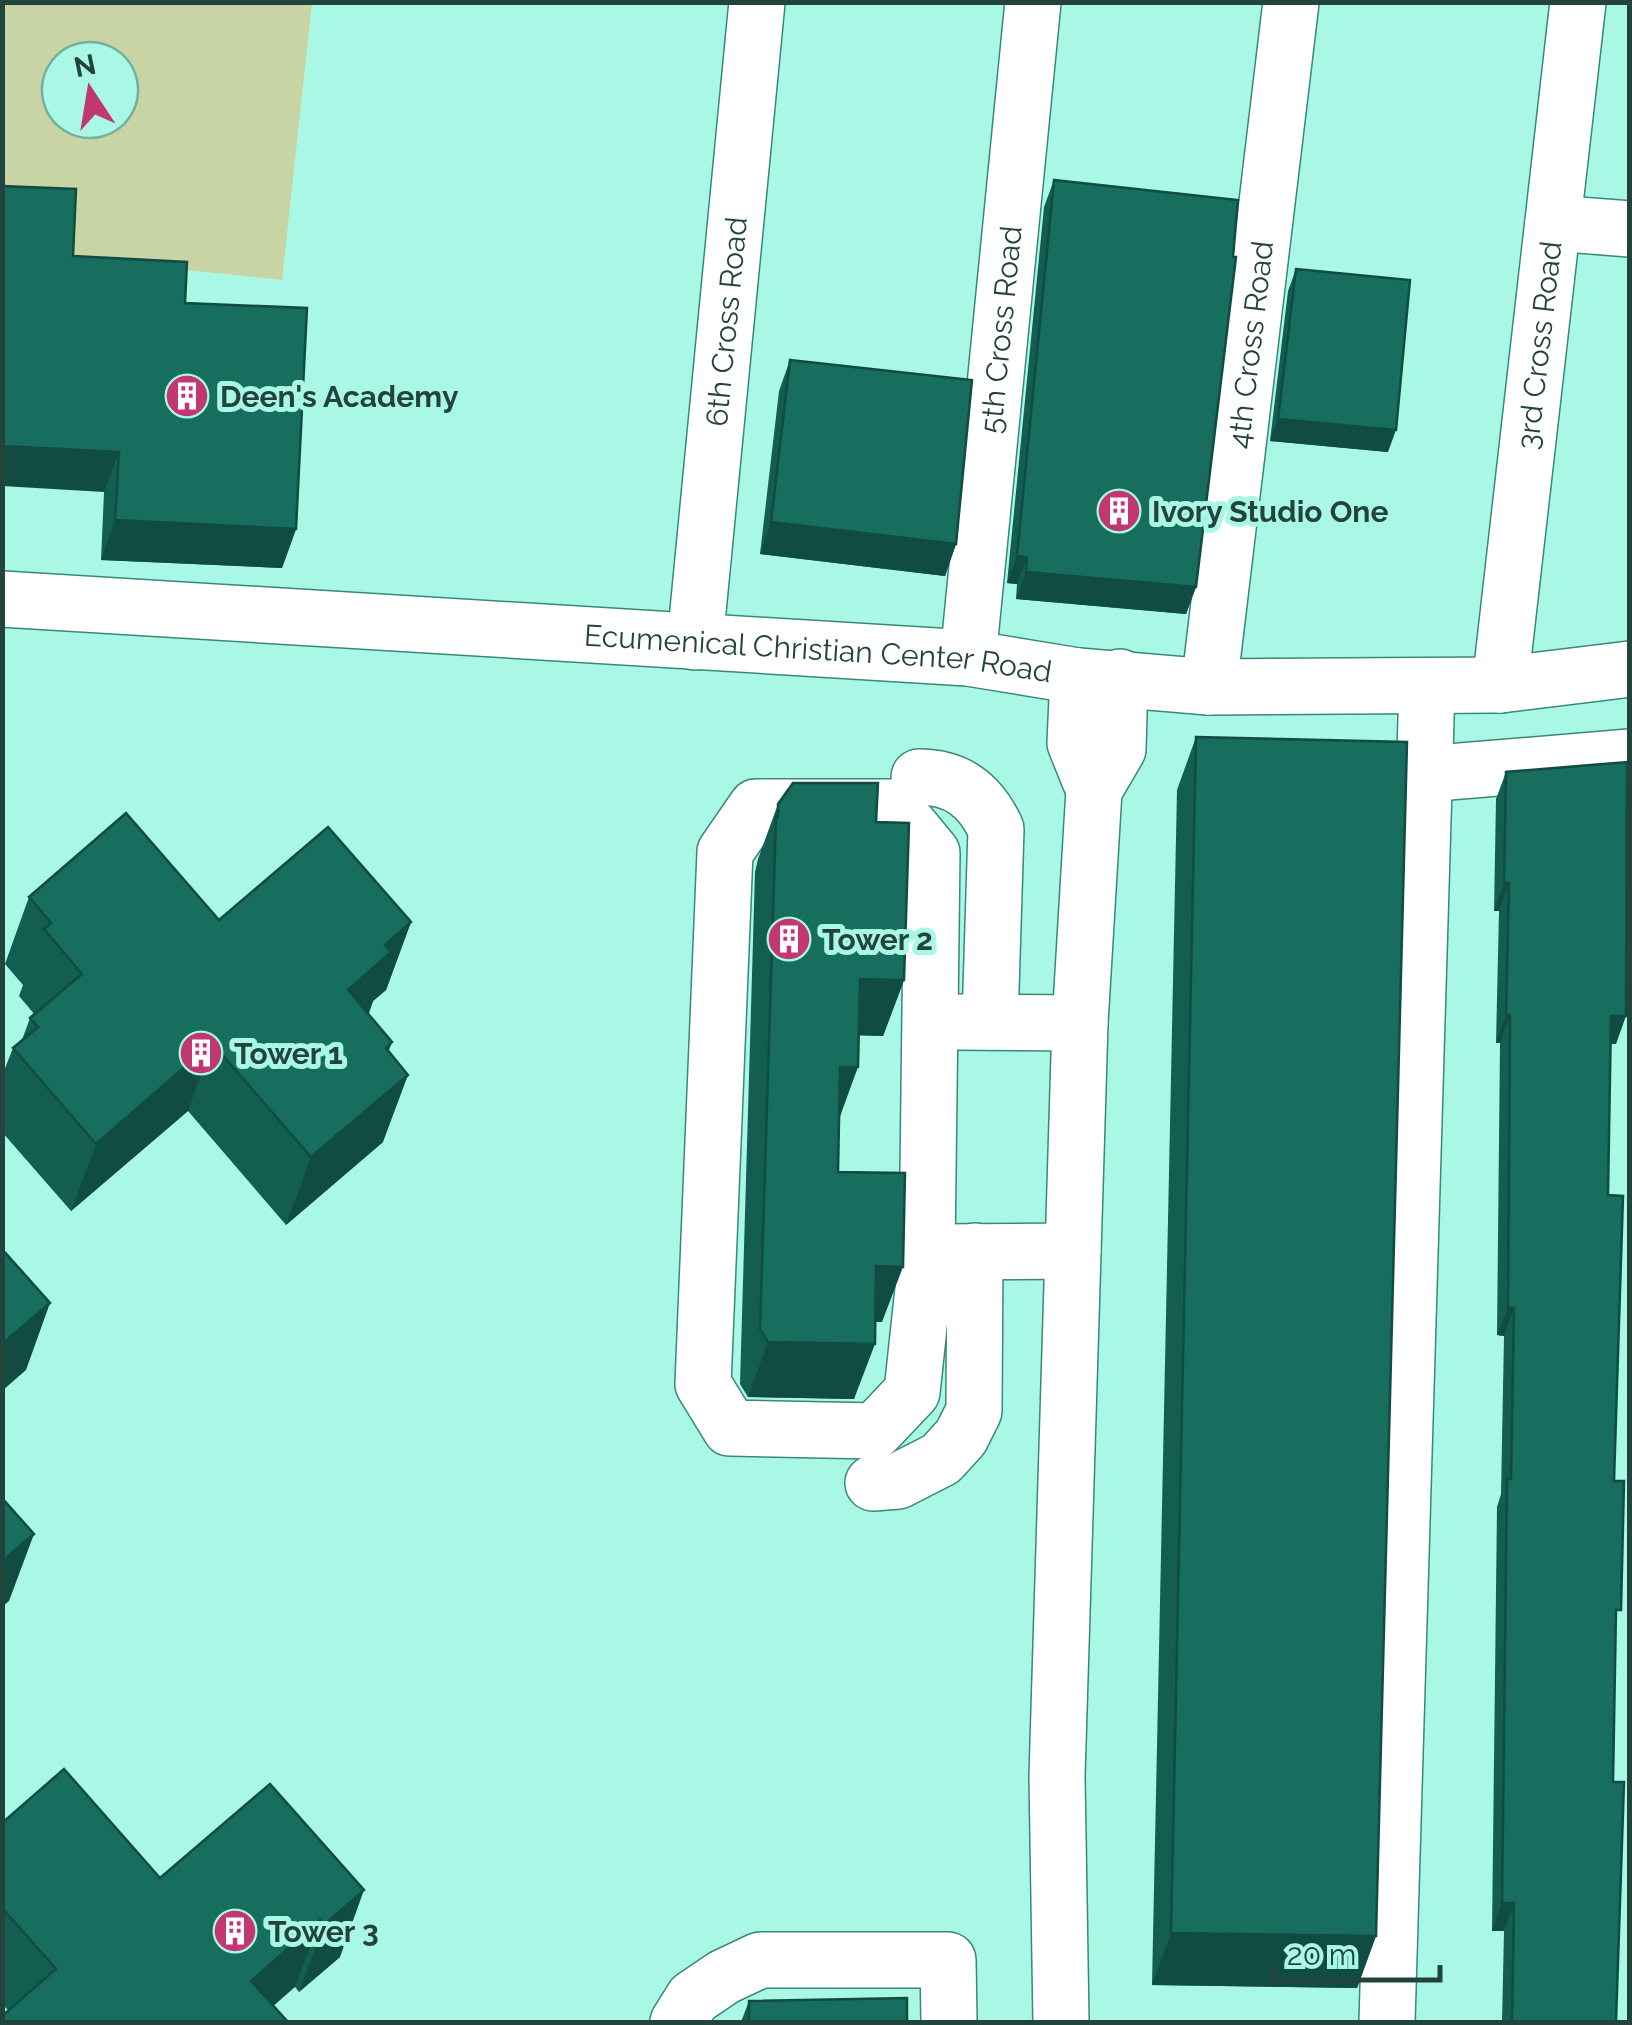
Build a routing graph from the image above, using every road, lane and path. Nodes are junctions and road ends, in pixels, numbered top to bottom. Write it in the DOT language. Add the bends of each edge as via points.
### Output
graph roads {
  1 [pos="757,2"];
  2 [pos="1033,2"];
  3 [pos="1290,2"];
  4 [pos="1578,2"];
  5 [pos="1553,223"];
  6 [pos="1630,229"];
  7 [pos="2,599"];
  8 [pos="695,642"];
  9 [pos="968,658"];
  10 [pos="1630,669"];
  11 [pos="1099,677"];
  12 [pos="1500,685"];
  13 [pos="1427,686"];
  14 [pos="1209,687"];
  15 [pos="1630,757"];
  16 [pos="1424,774"];
  17 [pos="919,777"];
  18 [pos="930,1021"];
  19 [pos="990,1022"];
  20 [pos="1080,1023"];
  21 [pos="951,1252"];
  22 [pos="1073,1252"];
  23 [pos="873,1483"];
  24 [pos="810,1934"];
  25 [pos="948,1960"];
  26 [pos="678,2022"];
  27 [pos="949,2022"];
  28 [pos="1061,2022"];
  29 [pos="1388,2022"];
  1 -- 8 [label="street, 6th Cross Road"];
  2 -- 9 [label="street, 5th Cross Road"];
  3 -- 14 [label="street, 4th Cross Road"];
  4 -- 5 [label="street, 3rd Cross Road"];
  5 -- 6 [label="street"];
  5 -- 12 [label="street, 3rd Cross Road"];
  7 -- 8 [label="street, Ecumenical Christian Center Road"];
  8 -- 9 [label="street, Ecumenical Christian Center Road"];
  9 -- 11 [label="street, Ecumenical Christian Center Road"];
  10 -- 12 [label="street, Ecumenical Christian Center Road"];
  11 -- 14 [label="street, Ecumenical Christian Center Road"];
  11 -- 20 [label="street" via="1075,742 1094,790"];
  12 -- 13 [label="street, Ecumenical Christian Center Road"];
  13 -- 14 [label="street, Ecumenical Christian Center Road"];
  13 -- 16 [label="street"];
  15 -- 16 [label="street"];
  16 -- 29 [label="street"];
  17 -- 19 [label="street" via="968,790 996,829"];
  18 -- 19 [label="street"];
  18 -- 21 [label="street"];
  18 -- 21 [label="street" via="932,853 894,808 756,806 725,852 702,1384 730,1428 875,1431 912,1392"];
  19 -- 20 [label="street"];
  20 -- 22 [label="street"];
  21 -- 22 [label="street"];
  21 -- 23 [label="street" via="974,1411 941,1459 898,1481"];
  22 -- 28 [label="street" via="1058,1776"];
  24 -- 25 [label="street" via="929,1929 952,1941"];
  25 -- 26 [label="street" via="760,1960 693,1998"];
  25 -- 27 [label="street"];
}
